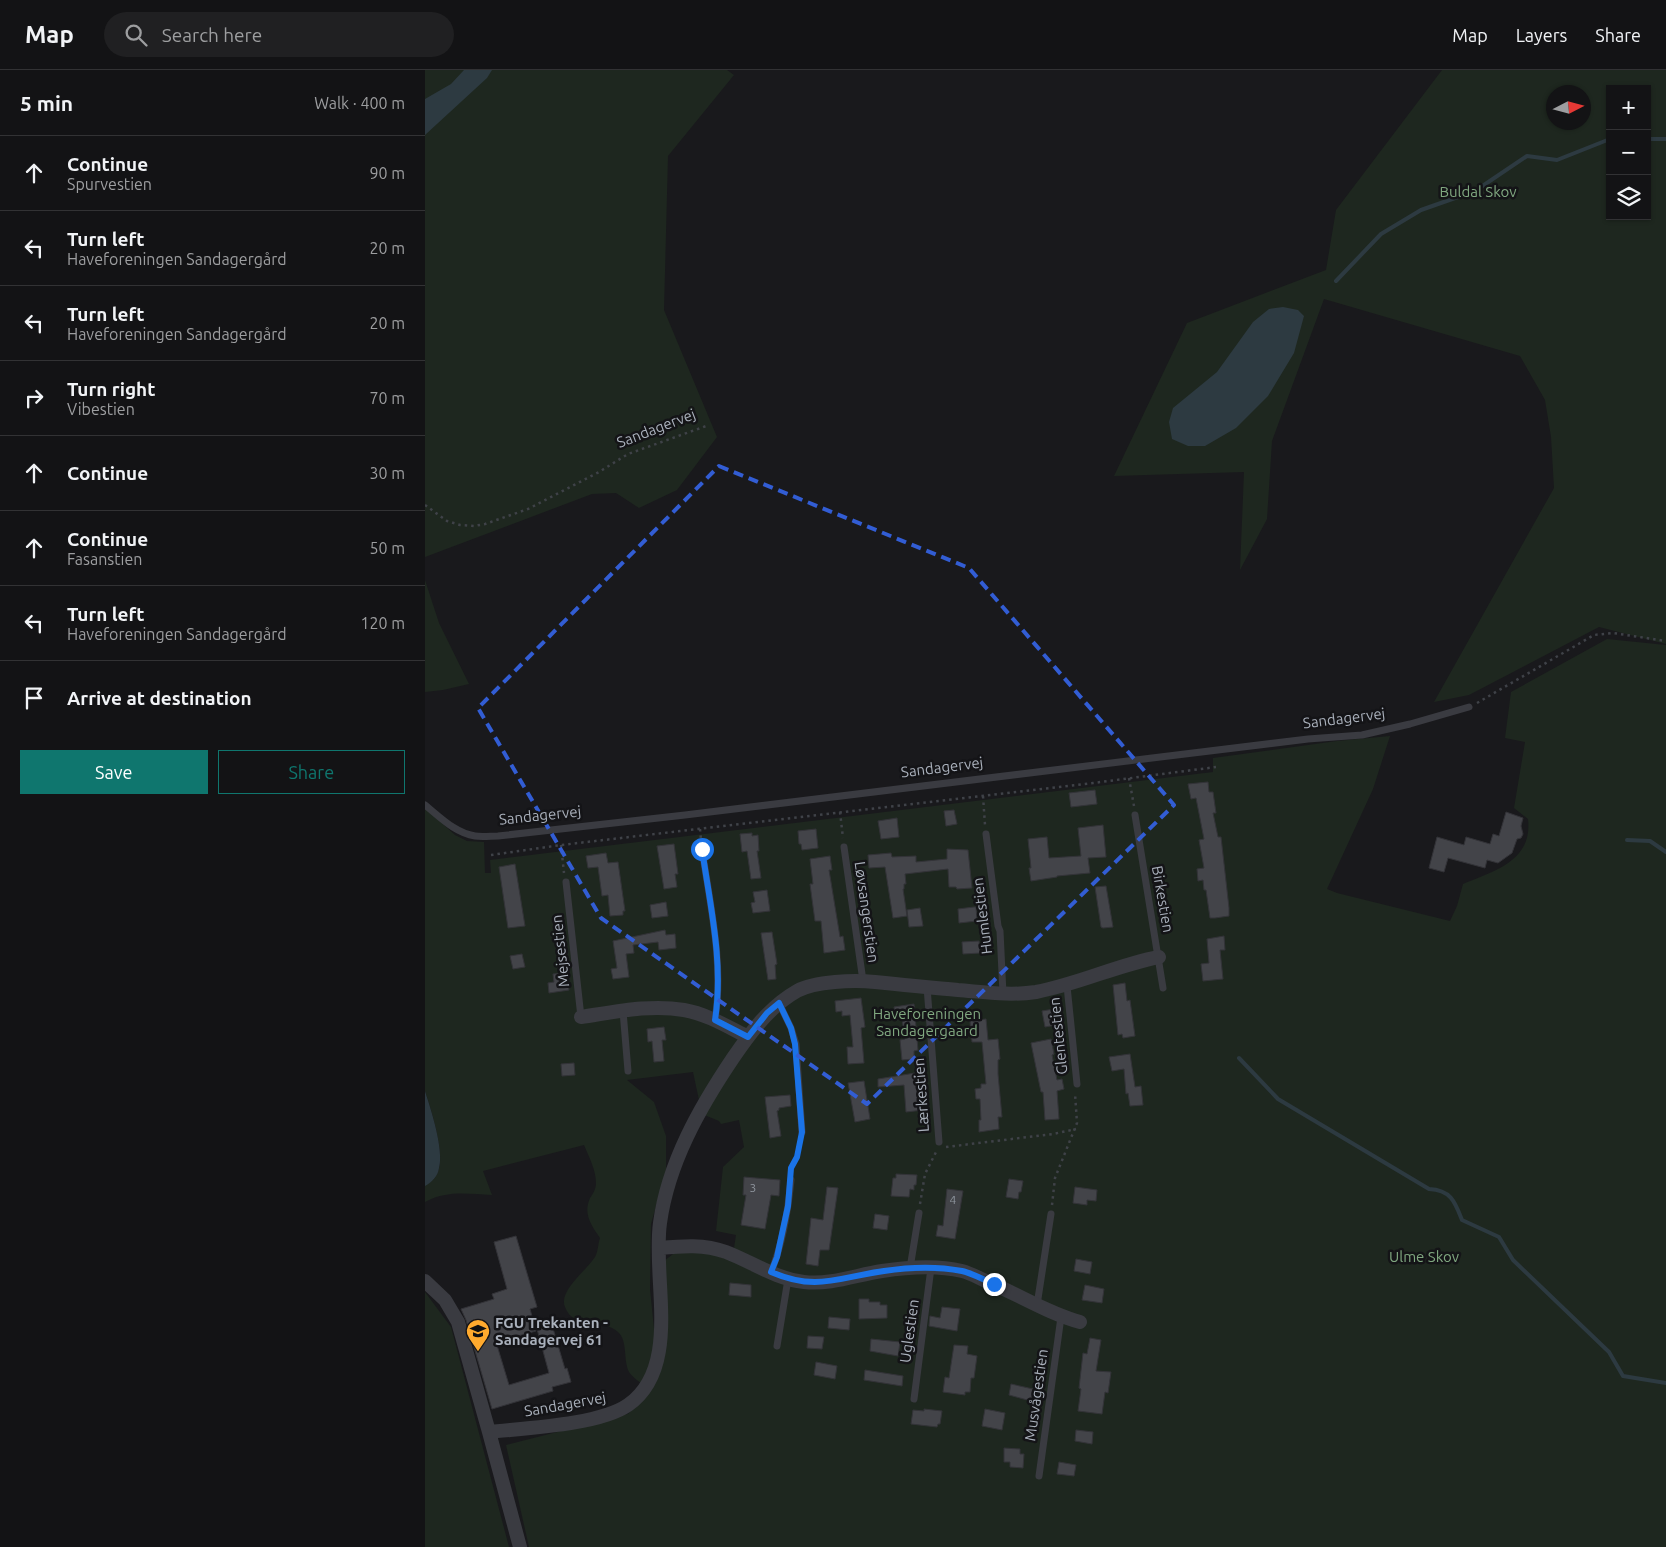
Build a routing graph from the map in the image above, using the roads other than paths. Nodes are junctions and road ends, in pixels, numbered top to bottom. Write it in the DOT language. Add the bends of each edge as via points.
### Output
graph roads {
  1 [pos="1469,707"];
  2 [pos="425,805"];
  3 [pos="1135,815"];
  4 [pos="986,834"];
  5 [pos="844,847"];
  6 [pos="702,849"];
  7 [pos="566,882"];
  8 [pos="1159,957"];
  9 [pos="863,981"];
  10 [pos="1067,986"];
  11 [pos="927,987"];
  12 [pos="1163,988"];
  13 [pos="1003,994"];
  14 [pos="779,1003"];
  15 [pos="623,1011"];
  16 [pos="581,1017"];
  17 [pos="715,1020"];
  18 [pos="748,1037"];
  19 [pos="628,1071"];
  20 [pos="1077,1084"];
  21 [pos="802,1132"];
  22 [pos="939,1142"];
  23 [pos="791,1180"];
  24 [pos="919,1213"];
  25 [pos="1051,1214"];
  26 [pos="659,1248"];
  27 [pos="910,1268"];
  28 [pos="931,1268"];
  29 [pos="771,1272"];
  30 [pos="788,1279"];
  31 [pos="425,1281"];
  32 [pos="1037,1306"];
  33 [pos="1061,1317"];
  34 [pos="1080,1322"];
  35 [pos="777,1346"];
  36 [pos="914,1399"];
  37 [pos="489,1432"];
  38 [pos="1039,1476"];
  39 [pos="519,1547"];
  1 -- 2 [label="lane, Sandagervej" via="1362,735 498,836 463,833"];
  3 -- 8 [label="lane, Birkestien"];
  4 -- 13 [label="lane, Humlestien" via="1000,931"];
  5 -- 9 [label="lane, Løvsangerstien"];
  6 -- 17 [label="lane" via="718,969 719,996"];
  7 -- 16 [label="lane, Mejsestien"];
  8 -- 10 [label="street, Sandagervej" via="1135,961"];
  8 -- 12 [label="lane, Birkestien"];
  9 -- 11 [label="street, Sandagervej"];
  9 -- 14 [label="street, Sandagervej" via="831,982 800,989"];
  10 -- 13 [label="street, Sandagervej"];
  10 -- 20 [label="lane, Glentestien"];
  11 -- 13 [label="street, Sandagervej"];
  11 -- 22 [label="lane, Lærkestien"];
  14 -- 18 [label="street, Sandagervej"];
  14 -- 21 [label="lane" via="795,1044"];
  15 -- 16 [label="street"];
  15 -- 17 [label="street" via="670,1008"];
  15 -- 19 [label="lane"];
  17 -- 18 [label="street"];
  18 -- 26 [label="street, Sandagervej" via="695,1120 676,1163 664,1199"];
  23 -- 29 [label="lane" via="779,1249"];
  24 -- 27 [label="lane"];
  25 -- 32 [label="lane"];
  26 -- 29 [label="street" via="689,1246 717,1249"];
  26 -- 37 [label="street, Sandagervej" via="661,1346 644,1390 628,1405 609,1414"];
  27 -- 28 [label="street"];
  27 -- 30 [label="street" via="817,1283"];
  28 -- 32 [label="street" via="963,1271"];
  28 -- 36 [label="lane, Uglestien"];
  29 -- 30 [label="street"];
  30 -- 35 [label="lane"];
  31 -- 37 [label="street" via="445,1300 458,1322"];
  32 -- 33 [label="street"];
  33 -- 34 [label="street"];
  33 -- 38 [label="lane, Musvågestien"];
  37 -- 39 [label="street"];
}
